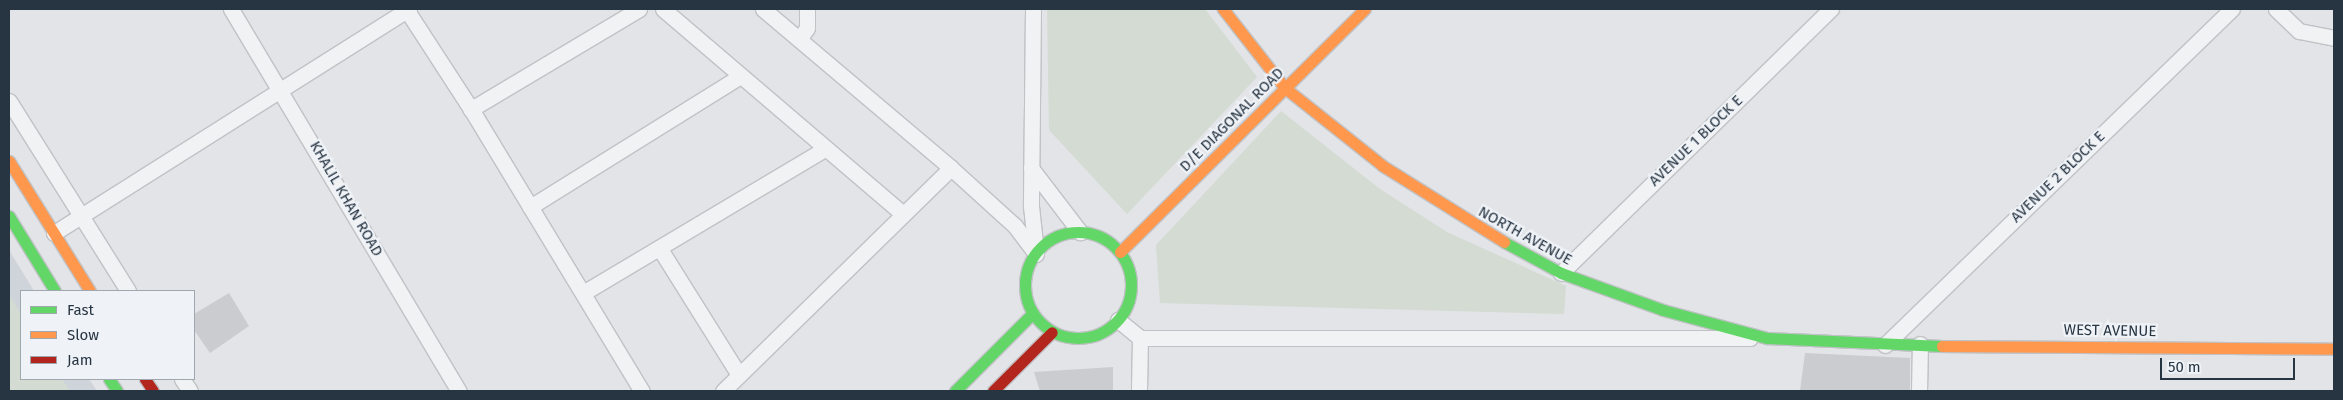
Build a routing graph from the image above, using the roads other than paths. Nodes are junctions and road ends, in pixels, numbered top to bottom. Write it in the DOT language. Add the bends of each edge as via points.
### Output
graph roads {
  1 [pos="231,9"];
  2 [pos="408,9"];
  3 [pos="640,9"];
  4 [pos="664,9"];
  5 [pos="763,9"];
  6 [pos="807,9"];
  7 [pos="1033,9"];
  8 [pos="1223,9"];
  9 [pos="1365,9"];
  10 [pos="1830,9"];
  11 [pos="2232,9"];
  12 [pos="2276,9"];
  13 [pos="800,38"];
  14 [pos="2334,38"];
  15 [pos="739,77"];
  16 [pos="1285,88"];
  17 [pos="283,92"];
  18 [pos="9,101"];
  19 [pos="471,109"];
  20 [pos="825,148"];
  21 [pos="9,161"];
  22 [pos="951,168"];
  23 [pos="1031,168"];
  24 [pos="530,207"];
  25 [pos="903,214"];
  26 [pos="80,215"];
  27 [pos="9,216"];
  28 [pos="1080,232"];
  29 [pos="54,233"];
  30 [pos="660,249"];
  31 [pos="1120,252"];
  32 [pos="1036,254"];
  33 [pos="1561,273"];
  34 [pos="54,290"];
  35 [pos="89,290"];
  36 [pos="127,290"];
  37 [pos="583,293"];
  38 [pos="1033,312"];
  39 [pos="1118,320"];
  40 [pos="1052,332"];
  41 [pos="1140,338"];
  42 [pos="1766,338"];
  43 [pos="1920,344"];
  44 [pos="1885,345"];
  45 [pos="2334,349"];
  46 [pos="739,375"];
  47 [pos="110,380"];
  48 [pos="146,380"];
  49 [pos="183,380"];
  50 [pos="117,391"];
  51 [pos="153,391"];
  52 [pos="190,391"];
  53 [pos="459,391"];
  54 [pos="642,391"];
  55 [pos="723,391"];
  56 [pos="955,391"];
  57 [pos="993,391"];
  58 [pos="1139,391"];
  59 [pos="1919,391"];
  1 -- 17 [label="street, KHALIL KHAN ROAD"];
  2 -- 17 [label="street"];
  2 -- 19 [label="street"];
  3 -- 19 [label="street"];
  4 -- 15 [label="street"];
  5 -- 13 [label="street"];
  6 -- 13 [label="street" via="807,28"];
  7 -- 23 [label="street"];
  8 -- 16 [label="street, NORTH AVENUE"];
  9 -- 16 [label="street, D/E DIAGONAL ROAD"];
  10 -- 33 [label="street, AVENUE 1 BLOCK E"];
  11 -- 44 [label="street, AVENUE 2 BLOCK E"];
  12 -- 14 [label="street" via="2299,31"];
  13 -- 22 [label="street"];
  15 -- 20 [label="street"];
  15 -- 24 [label="street"];
  16 -- 31 [label="street, D/E DIAGONAL ROAD"];
  16 -- 33 [label="street, NORTH AVENUE" via="1384,166 1452,212"];
  17 -- 26 [label="street"];
  17 -- 53 [label="street, KHALIL KHAN ROAD"];
  18 -- 26 [label="street"];
  19 -- 24 [label="street"];
  20 -- 25 [label="street"];
  20 -- 30 [label="street"];
  21 -- 29 [label="street"];
  22 -- 25 [label="street"];
  22 -- 32 [label="street" via="1015,226"];
  23 -- 28 [label="street"];
  23 -- 32 [label="street"];
  24 -- 37 [label="street"];
  25 -- 46 [label="street"];
  26 -- 29 [label="street"];
  26 -- 36 [label="street"];
  27 -- 34 [label="street"];
  28 -- 31 [label="street" via="1095,235"];
  28 -- 32 [label="street" via="1048,242"];
  29 -- 35 [label="street"];
  30 -- 37 [label="street"];
  30 -- 46 [label="street"];
  31 -- 39 [label="street" via="1131,279 1130,294"];
  32 -- 38 [label="street" via="1026,283"];
  33 -- 42 [label="street, NORTH AVENUE" via="1663,310"];
  37 -- 54 [label="street"];
  38 -- 40 [label="street"];
  38 -- 56 [label="street"];
  39 -- 40 [label="street" via="1094,336 1080,338"];
  39 -- 41 [label="street"];
  40 -- 57 [label="street"];
  41 -- 42 [label="street"];
  41 -- 58 [label="street"];
  42 -- 44 [label="street, NORTH AVENUE"];
  43 -- 44 [label="street, WEST AVENUE"];
  43 -- 45 [label="street, WEST AVENUE"];
  43 -- 59 [label="street"];
  46 -- 55 [label="street"];
  47 -- 50 [label="street"];
  48 -- 51 [label="street"];
  49 -- 52 [label="street"];
}
